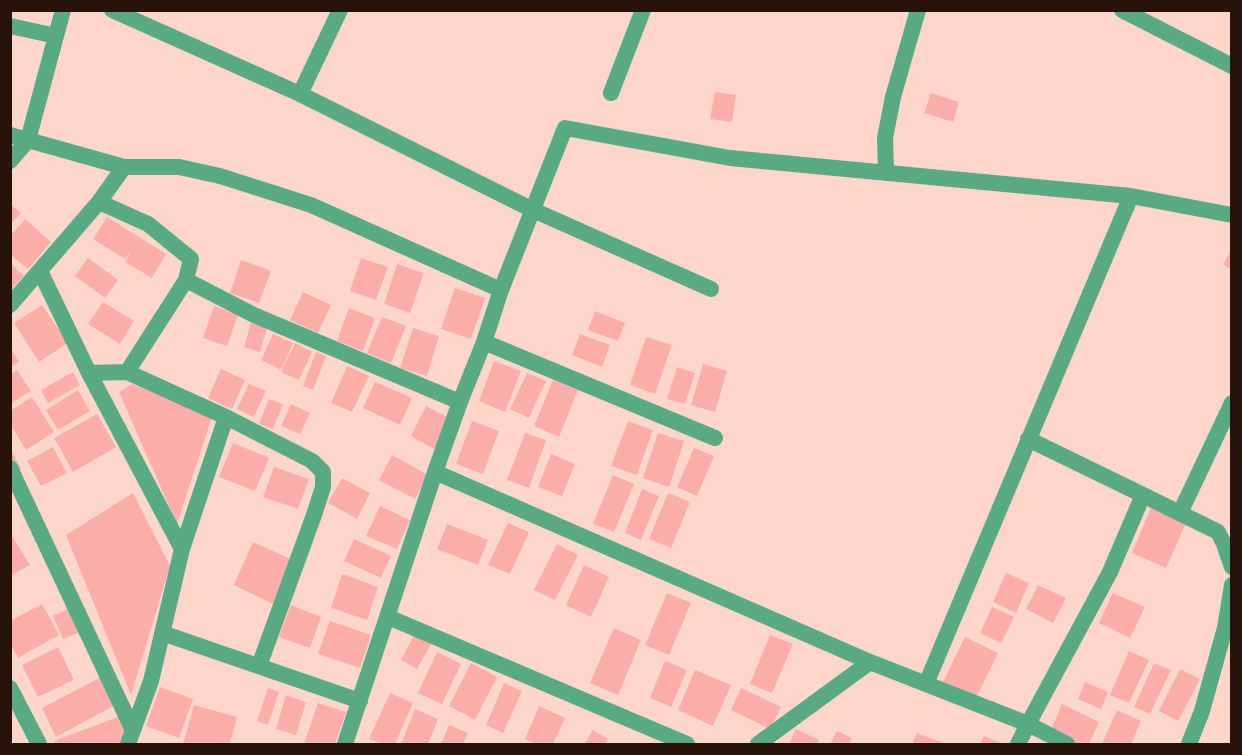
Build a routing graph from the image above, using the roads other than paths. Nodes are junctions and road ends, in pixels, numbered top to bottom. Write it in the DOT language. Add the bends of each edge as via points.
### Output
graph roads {
  1 [pos="63,10"];
  2 [pos="112,10"];
  3 [pos="340,10"];
  4 [pos="643,10"];
  5 [pos="918,10"];
  6 [pos="1122,10"];
  7 [pos="10,26"];
  8 [pos="56,36"];
  9 [pos="1232,66"];
  10 [pos="611,93"];
  11 [pos="300,94"];
  12 [pos="10,135"];
  13 [pos="28,140"];
  14 [pos="10,161"];
  15 [pos="124,167"];
  16 [pos="886,173"];
  17 [pos="1131,196"];
  18 [pos="99,202"];
  19 [pos="533,210"];
  20 [pos="1232,215"];
  21 [pos="40,271"];
  22 [pos="186,280"];
  23 [pos="711,289"];
  24 [pos="501,290"];
  25 [pos="10,305"];
  26 [pos="484,342"];
  27 [pos="127,372"];
  28 [pos="89,373"];
  29 [pos="460,402"];
  30 [pos="1232,403"];
  31 [pos="226,417"];
  32 [pos="715,438"];
  33 [pos="1028,439"];
  34 [pos="10,468"];
  35 [pos="435,472"];
  36 [pos="1143,495"];
  37 [pos="1180,513"];
  38 [pos="182,549"];
  39 [pos="1232,567"];
  40 [pos="1232,585"];
  41 [pos="388,617"];
  42 [pos="162,633"];
  43 [pos="870,662"];
  44 [pos="259,666"];
  45 [pos="926,684"];
  46 [pos="10,688"];
  47 [pos="360,701"];
  48 [pos="1028,724"];
  49 [pos="130,736"];
  50 [pos="39,744"];
  51 [pos="345,744"];
  52 [pos="687,744"];
  53 [pos="758,744"];
  54 [pos="1018,744"];
  55 [pos="1067,744"];
  56 [pos="1188,744"];
  1 -- 8 [label="street"];
  2 -- 11 [label="street"];
  3 -- 11 [label="street"];
  4 -- 10 [label="street"];
  5 -- 16 [label="street" via="892,97 885,138"];
  6 -- 9 [label="street"];
  7 -- 8 [label="street"];
  8 -- 13 [label="street"];
  11 -- 19 [label="street"];
  12 -- 13 [label="street"];
  13 -- 14 [label="street"];
  13 -- 15 [label="street"];
  15 -- 18 [label="street"];
  15 -- 24 [label="street" via="179,167 311,205"];
  16 -- 17 [label="street"];
  16 -- 19 [label="street" via="730,158 565,128"];
  17 -- 20 [label="street"];
  17 -- 33 [label="street"];
  18 -- 21 [label="street"];
  18 -- 22 [label="street" via="148,224 191,259"];
  19 -- 23 [label="street"];
  19 -- 24 [label="street"];
  21 -- 25 [label="street"];
  21 -- 28 [label="street"];
  22 -- 27 [label="street"];
  22 -- 29 [label="street" via="254,315"];
  24 -- 26 [label="street"];
  26 -- 29 [label="street"];
  26 -- 32 [label="street"];
  27 -- 28 [label="street"];
  27 -- 31 [label="street"];
  28 -- 38 [label="street"];
  29 -- 35 [label="street"];
  30 -- 37 [label="street"];
  31 -- 38 [label="street"];
  31 -- 44 [label="street" via="312,461 323,472 323,487 314,515"];
  33 -- 36 [label="street"];
  33 -- 45 [label="street"];
  34 -- 49 [label="street"];
  35 -- 41 [label="street"];
  35 -- 43 [label="street"];
  36 -- 37 [label="street"];
  36 -- 48 [label="street" via="1110,572"];
  37 -- 39 [label="street" via="1218,532"];
  38 -- 42 [label="street"];
  40 -- 56 [label="street" via="1225,628 1202,711"];
  41 -- 47 [label="street"];
  41 -- 52 [label="street"];
  42 -- 44 [label="street"];
  42 -- 49 [label="street" via="151,681"];
  43 -- 45 [label="street"];
  43 -- 53 [label="street"];
  44 -- 47 [label="street"];
  45 -- 48 [label="street"];
  46 -- 50 [label="street"];
  47 -- 51 [label="street"];
  48 -- 54 [label="street"];
  48 -- 55 [label="street"];
}
